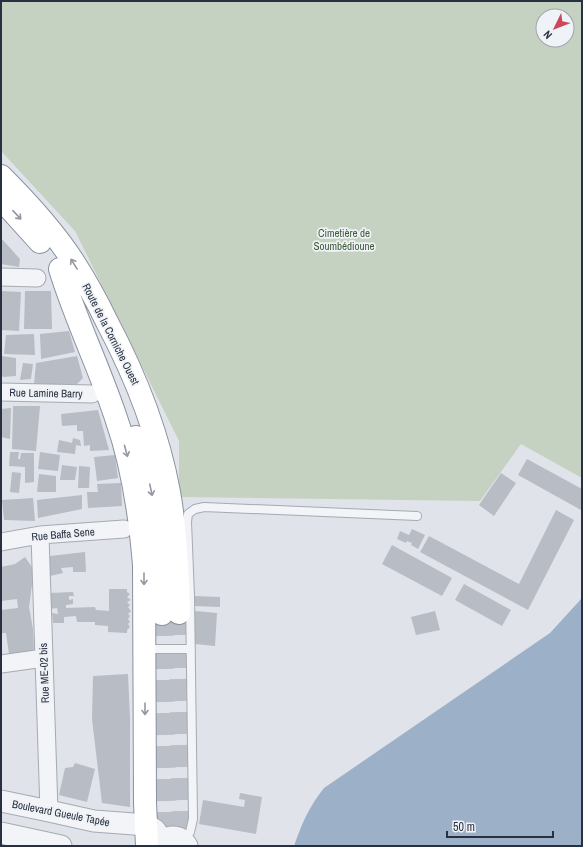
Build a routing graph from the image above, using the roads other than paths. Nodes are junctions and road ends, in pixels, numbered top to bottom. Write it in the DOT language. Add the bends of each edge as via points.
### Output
graph roads {
  1 [pos="1,176"];
  2 [pos="1,199"];
  3 [pos="60,269"];
  4 [pos="1,277"];
  5 [pos="37,278"];
  6 [pos="1,392"];
  7 [pos="92,394"];
  8 [pos="417,516"];
  9 [pos="124,529"];
  10 [pos="40,535"];
  11 [pos="1,542"];
  12 [pos="191,649"];
  13 [pos="144,650"];
  14 [pos="44,658"];
  15 [pos="1,664"];
  16 [pos="1,801"];
  17 [pos="49,810"];
  18 [pos="1,833"];
  19 [pos="154,840"];
  20 [pos="185,844"];
  21 [pos="61,846"];
  3 -- 1 [label="highway, Route de la Corniche Ouest, one-way" via="88,320 124,399 147,472 171,613 173,520 154,433 137,386 117,340 73,261 47,227"];
  2 -- 3 [label="highway, Route de la Corniche Ouest, one-way" via="32,232"];
  3 -- 13 [label="highway, one-way" via="118,422 130,468 141,526"];
  4 -- 5 [label="street"];
  6 -- 7 [label="street, Rue Lamine Barry"];
  8 -- 12 [label="lane" via="204,507 195,509 188,514 187,522"];
  9 -- 10 [label="street, Rue Baffa Sene"];
  10 -- 11 [label="street, Rue Baffa Sene"];
  10 -- 14 [label="street, Rue ME-02 bis"];
  12 -- 13 [label="lane"];
  12 -- 20 [label="lane" via="193,819"];
  13 -- 19 [label="highway, one-way" via="145,803"];
  14 -- 15 [label="street"];
  14 -- 17 [label="street, Rue ME-02 bis"];
  16 -- 17 [label="street, Boulevard Gueule Tapée"];
  17 -- 19 [label="street, Boulevard Gueule Tapée"];
  18 -- 21 [label="street"];
  19 -- 20 [label="street, Boulevard Gueule Tapée" via="177,837"];
}
